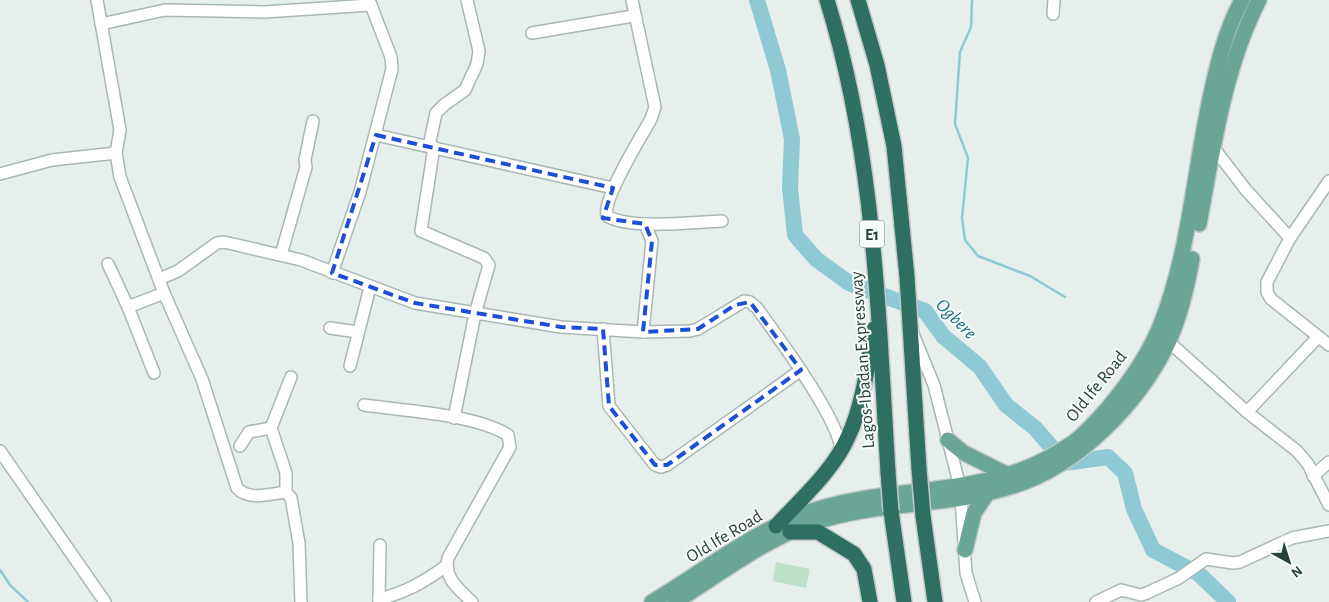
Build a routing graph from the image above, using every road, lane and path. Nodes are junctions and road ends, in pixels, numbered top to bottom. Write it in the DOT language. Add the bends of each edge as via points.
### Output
graph roads {
  1 [pos="97,0"];
  2 [pos="260,0"];
  3 [pos="467,0"];
  4 [pos="632,0"];
  5 [pos="827,0"];
  6 [pos="858,0"];
  7 [pos="1054,0"];
  8 [pos="1242,0"];
  9 [pos="1259,0"];
  10 [pos="370,2"];
  11 [pos="264,12"];
  12 [pos="1054,14"];
  13 [pos="633,16"];
  14 [pos="101,24"];
  15 [pos="532,33"];
  16 [pos="312,121"];
  17 [pos="1211,125"];
  18 [pos="376,135"];
  19 [pos="432,147"];
  20 [pos="1213,147"];
  21 [pos="116,152"];
  22 [pos="0,174"];
  23 [pos="1329,181"];
  24 [pos="613,188"];
  25 [pos="722,221"];
  26 [pos="645,224"];
  27 [pos="1290,238"];
  28 [pos="281,255"];
  29 [pos="108,264"];
  30 [pos="332,273"];
  31 [pos="159,278"];
  32 [pos="370,287"];
  33 [pos="164,293"];
  34 [pos="128,307"];
  35 [pos="878,308"];
  36 [pos="475,314"];
  37 [pos="910,326"];
  38 [pos="330,328"];
  39 [pos="603,330"];
  40 [pos="358,332"];
  41 [pos="643,332"];
  42 [pos="1318,337"];
  43 [pos="1168,341"];
  44 [pos="1329,345"];
  45 [pos="350,366"];
  46 [pos="801,370"];
  47 [pos="154,373"];
  48 [pos="291,377"];
  49 [pos="364,406"];
  50 [pos="1247,412"];
  51 [pos="454,418"];
  52 [pos="271,428"];
  53 [pos="948,440"];
  54 [pos="240,446"];
  55 [pos="1075,449"];
  56 [pos="0,451"];
  57 [pos="841,451"];
  58 [pos="1329,462"];
  59 [pos="1046,465"];
  60 [pos="1010,476"];
  61 [pos="1313,476"];
  62 [pos="286,492"];
  63 [pos="960,492"];
  64 [pos="988,492"];
  65 [pos="1329,505"];
  66 [pos="1329,522"];
  67 [pos="783,529"];
  68 [pos="1323,532"];
  69 [pos="380,545"];
  70 [pos="965,550"];
  71 [pos="446,566"];
  72 [pos="379,600"];
  73 [pos="105,602"];
  74 [pos="301,602"];
  75 [pos="472,602"];
  76 [pos="652,602"];
  77 [pos="675,602"];
  78 [pos="870,602"];
  79 [pos="904,602"];
  80 [pos="935,602"];
  81 [pos="975,602"];
  82 [pos="1096,602"];
  1 -- 14 [label="street"];
  2 -- 11 [label="street"];
  3 -- 19 [label="street" via="478,51 477,64 465,90 436,113"];
  4 -- 13 [label="street"];
  5 -- 35 [label="highway, Lagos-Ibadan Expressway / E1" via="860,134"];
  6 -- 37 [label="highway, E1" via="877,64 894,146"];
  7 -- 12 [label="street"];
  8 -- 17 [label="main road, Old Ife Road" via="1230,21 1221,49"];
  9 -- 17 [label="main road, Old Ife Road" via="1247,23"];
  10 -- 11 [label="street"];
  10 -- 18 [label="street" via="391,57 392,69"];
  11 -- 14 [label="street" via="165,10"];
  13 -- 15 [label="street"];
  13 -- 24 [label="street" via="655,108"];
  14 -- 21 [label="street" via="120,130"];
  16 -- 28 [label="street" via="304,160 306,168"];
  17 -- 20 [label="main road, Old Ife Road"];
  17 -- 55 [label="main road, Old Ife Road" via="1182,259 1160,328 1120,394"];
  18 -- 19 [label="street"];
  18 -- 30 [label="street"];
  19 -- 24 [label="street"];
  19 -- 36 [label="street" via="420,231 487,261 489,265"];
  20 -- 27 [label="street" via="1257,203"];
  20 -- 43 [label="main road, Old Ife Road" via="1191,264"];
  21 -- 22 [label="street" via="52,160"];
  21 -- 31 [label="street" via="120,177"];
  23 -- 27 [label="street"];
  24 -- 26 [label="street" via="607,216"];
  25 -- 26 [label="street"];
  26 -- 41 [label="street" via="652,241"];
  27 -- 42 [label="street" via="1267,282 1267,292 1271,299"];
  28 -- 30 [label="street"];
  28 -- 31 [label="street" via="217,243 178,271"];
  29 -- 34 [label="street"];
  30 -- 32 [label="street"];
  31 -- 33 [label="street"];
  32 -- 36 [label="street" via="415,303"];
  32 -- 40 [label="street"];
  33 -- 34 [label="street"];
  33 -- 62 [label="street" via="202,379 237,488 253,496"];
  34 -- 47 [label="street"];
  35 -- 57 [label="highway" via="852,428"];
  35 -- 79 [label="highway, Lagos-Ibadan Expressway / E1, bridge" via="891,511"];
  36 -- 39 [label="street"];
  36 -- 51 [label="street"];
  37 -- 53 [label="street" via="934,385"];
  37 -- 80 [label="highway, E1, bridge" via="923,516"];
  38 -- 40 [label="street"];
  39 -- 41 [label="street"];
  39 -- 46 [label="street" via="609,406 655,465 661,467"];
  40 -- 45 [label="street"];
  41 -- 46 [label="street" via="690,331 735,305 750,302"];
  42 -- 44 [label="street"];
  42 -- 50 [label="street"];
  43 -- 50 [label="street"];
  43 -- 55 [label="main road, Old Ife Road" via="1157,363 1129,402"];
  46 -- 57 [label="street" via="837,434"];
  48 -- 52 [label="street"];
  49 -- 51 [label="street"];
  50 -- 61 [label="street" via="1297,451"];
  51 -- 71 [label="street" via="499,430 508,435 511,442"];
  52 -- 54 [label="street" via="249,432"];
  52 -- 62 [label="street" via="286,473"];
  53 -- 60 [label="main road" via="964,453"];
  53 -- 63 [label="street"];
  55 -- 59 [label="main road, Old Ife Road"];
  56 -- 73 [label="street"];
  57 -- 67 [label="highway"];
  58 -- 61 [label="street"];
  59 -- 60 [label="main road, Old Ife Road"];
  59 -- 64 [label="main road, Old Ife Road" via="1014,486"];
  60 -- 63 [label="main road, Old Ife Road"];
  61 -- 65 [label="street"];
  62 -- 74 [label="street" via="291,498 296,521"];
  63 -- 64 [label="main road, Old Ife Road"];
  63 -- 67 [label="main road, Old Ife Road" via="857,500 812,511"];
  63 -- 70 [label="street"];
  64 -- 70 [label="main road" via="974,513"];
  66 -- 68 [label="street"];
  67 -- 76 [label="main road, Old Ife Road"];
  67 -- 77 [label="main road, Old Ife Road"];
  67 -- 78 [label="highway" via="818,532 854,554 864,569"];
  68 -- 82 [label="street" via="1284,541 1240,562 1206,559 1186,574 1141,595 1121,590"];
  69 -- 72 [label="street"];
  70 -- 81 [label="street" via="966,573"];
  71 -- 72 [label="street" via="420,585"];
  71 -- 75 [label="street" via="451,580"];
}
